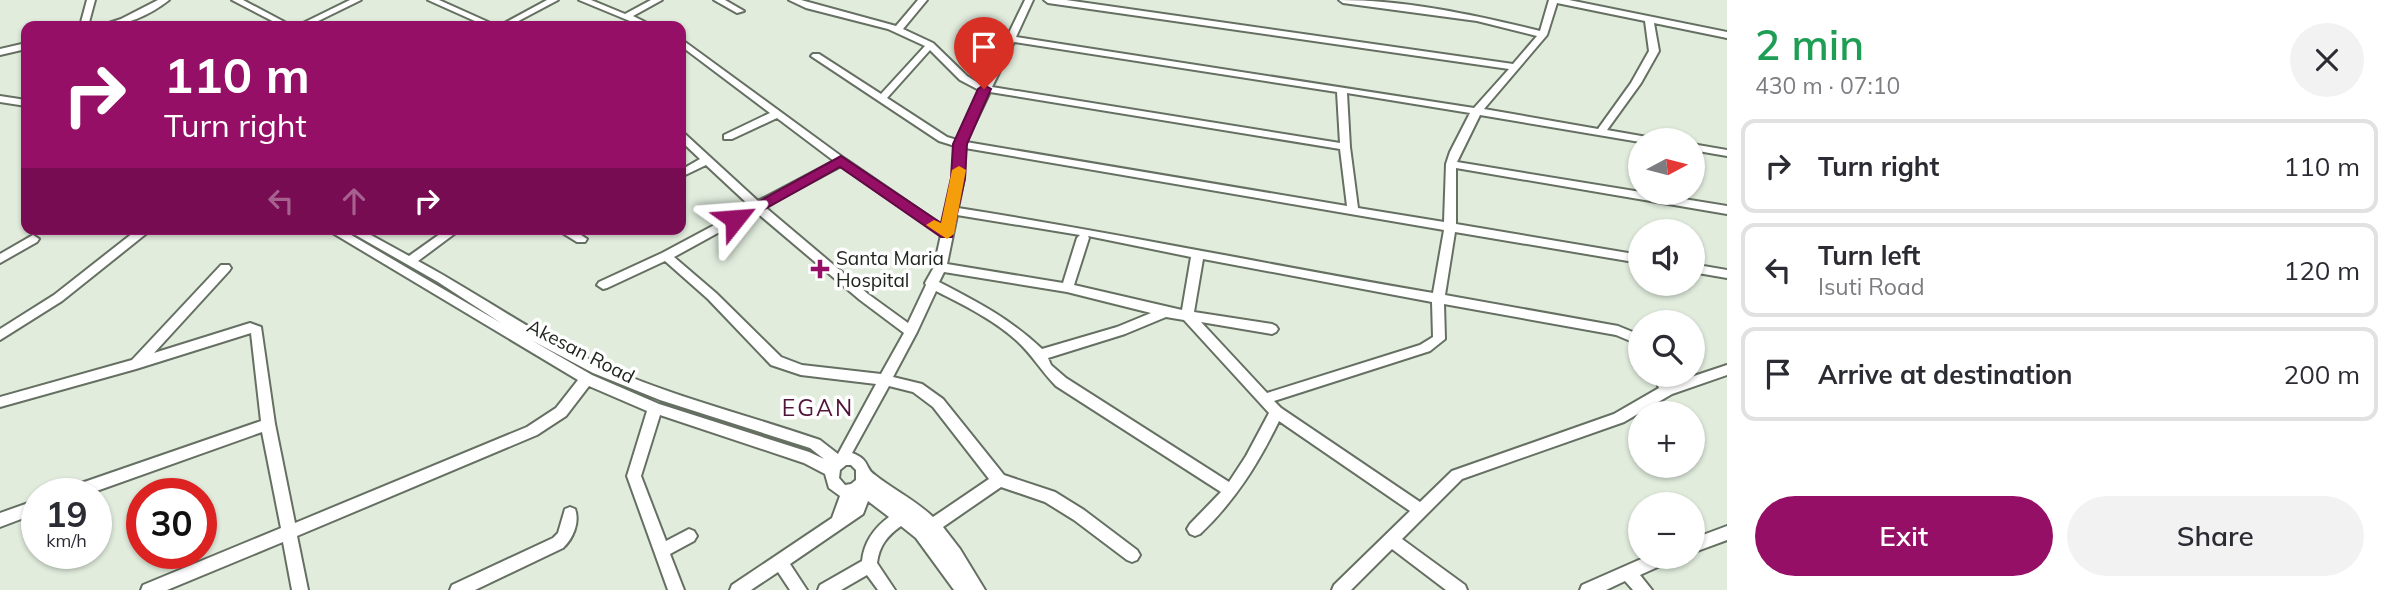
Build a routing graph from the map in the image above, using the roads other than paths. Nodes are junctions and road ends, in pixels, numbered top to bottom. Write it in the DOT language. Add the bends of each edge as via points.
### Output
graph roads {
  1 [pos="90,0"];
  2 [pos="165,0"];
  3 [pos="236,0"];
  4 [pos="356,0"];
  5 [pos="432,0"];
  6 [pos="554,0"];
  7 [pos="583,0"];
  8 [pos="658,0"];
  9 [pos="718,0"];
  10 [pos="793,0"];
  11 [pos="835,0"];
  12 [pos="923,0"];
  13 [pos="1029,0"];
  14 [pos="1048,0"];
  15 [pos="1343,0"];
  16 [pos="1554,0"];
  17 [pos="740,11"];
  18 [pos="824,12"];
  19 [pos="625,17"];
  20 [pos="318,19"];
  21 [pos="1649,20"];
  22 [pos="85,21"];
  23 [pos="133,21"];
  24 [pos="278,21"];
  25 [pos="313,21"];
  26 [pos="322,21"];
  27 [pos="482,21"];
  28 [pos="513,21"];
  29 [pos="636,21"];
  30 [pos="897,30"];
  31 [pos="1543,35"];
  32 [pos="1727,35"];
  33 [pos="1008,38"];
  34 [pos="930,45"];
  35 [pos="686,46"];
  36 [pos="21,47"];
  37 [pos="0,52"];
  38 [pos="816,56"];
  39 [pos="1516,67"];
  40 [pos="984,89"];
  41 [pos="1342,90"];
  42 [pos="886,96"];
  43 [pos="0,99"];
  44 [pos="21,102"];
  45 [pos="0,105"];
  46 [pos="21,108"];
  47 [pos="1476,112"];
  48 [pos="777,114"];
  49 [pos="1600,132"];
  50 [pos="728,137"];
  51 [pos="1628,137"];
  52 [pos="686,140"];
  53 [pos="960,144"];
  54 [pos="1345,148"];
  55 [pos="1705,149"];
  56 [pos="1727,153"];
  57 [pos="708,159"];
  58 [pos="841,161"];
  59 [pos="1451,164"];
  60 [pos="686,170"];
  61 [pos="758,207"];
  62 [pos="1353,210"];
  63 [pos="1727,210"];
  64 [pos="953,211"];
  65 [pos="1450,228"];
  66 [pos="947,234"];
  67 [pos="138,235"];
  68 [pos="342,235"];
  69 [pos="362,235"];
  70 [pos="447,235"];
  71 [pos="573,235"];
  72 [pos="1083,238"];
  73 [pos="33,239"];
  74 [pos="581,239"];
  75 [pos="1198,253"];
  76 [pos="666,256"];
  77 [pos="1628,257"];
  78 [pos="0,259"];
  79 [pos="410,261"];
  80 [pos="940,267"];
  81 [pos="225,268"];
  82 [pos="1705,270"];
  83 [pos="1727,274"];
  84 [pos="931,283"];
  85 [pos="603,285"];
  86 [pos="1067,288"];
  87 [pos="1438,299"];
  88 [pos="1165,312"];
  89 [pos="1186,315"];
  90 [pos="1272,329"];
  91 [pos="911,332"];
  92 [pos="0,335"];
  93 [pos="1628,335"];
  94 [pos="1040,355"];
  95 [pos="136,364"];
  96 [pos="1727,370"];
  97 [pos="587,379"];
  98 [pos="886,380"];
  99 [pos="1666,387"];
  100 [pos="1667,390"];
  101 [pos="1264,400"];
  102 [pos="0,402"];
  103 [pos="655,408"];
  104 [pos="1276,412"];
  105 [pos="864,420"];
  106 [pos="268,424"];
  107 [pos="815,444"];
  108 [pos="809,458"];
  109 [pos="841,463"];
  110 [pos="112,479"];
  111 [pos="999,480"];
  112 [pos="858,485"];
  113 [pos="1231,491"];
  114 [pos="883,494"];
  115 [pos="1420,510"];
  116 [pos="21,512"];
  117 [pos="570,514"];
  118 [pos="903,517"];
  119 [pos="0,520"];
  120 [pos="934,525"];
  121 [pos="1195,529"];
  122 [pos="290,533"];
  123 [pos="1727,533"];
  124 [pos="689,536"];
  125 [pos="1391,540"];
  126 [pos="1705,542"];
  127 [pos="662,551"];
  128 [pos="1132,555"];
  129 [pos="779,561"];
  130 [pos="869,565"];
  131 [pos="1634,569"];
  132 [pos="1627,572"];
  133 [pos="149,590"];
  134 [pos="300,590"];
  135 [pos="458,590"];
  136 [pos="676,590"];
  137 [pos="738,590"];
  138 [pos="799,590"];
  139 [pos="826,590"];
  140 [pos="887,590"];
  141 [pos="964,590"];
  142 [pos="977,590"];
  143 [pos="1340,590"];
  144 [pos="1459,590"];
  145 [pos="1588,590"];
  146 [pos="1644,590"];
  1 -- 22 [label="street"];
  2 -- 23 [label="street"];
  3 -- 24 [label="street"];
  4 -- 20 [label="street"];
  5 -- 27 [label="street"];
  6 -- 28 [label="street"];
  7 -- 19 [label="street"];
  8 -- 19 [label="street"];
  9 -- 17 [label="street"];
  10 -- 18 [label="street"];
  11 -- 18 [label="street"];
  12 -- 30 [label="street"];
  13 -- 33 [label="street"];
  14 -- 39 [label="street"];
  15 -- 31 [label="street" via="1477,18"];
  16 -- 21 [label="street"];
  16 -- 31 [label="street"];
  18 -- 30 [label="street"];
  19 -- 29 [label="street"];
  20 -- 25 [label="street"];
  20 -- 26 [label="street"];
  21 -- 32 [label="street"];
  21 -- 49 [label="street" via="1654,51"];
  30 -- 34 [label="street"];
  31 -- 39 [label="street"];
  33 -- 40 [label="street"];
  33 -- 41 [label="street"];
  34 -- 40 [label="street" via="965,81"];
  34 -- 42 [label="street"];
  35 -- 48 [label="street"];
  36 -- 37 [label="street"];
  38 -- 53 [label="street" via="943,139"];
  39 -- 47 [label="street"];
  40 -- 53 [label="street"];
  40 -- 54 [label="street"];
  41 -- 47 [label="street"];
  41 -- 54 [label="street"];
  43 -- 44 [label="street"];
  45 -- 46 [label="street"];
  47 -- 49 [label="street"];
  47 -- 59 [label="street"];
  48 -- 50 [label="street"];
  48 -- 58 [label="street"];
  49 -- 51 [label="street"];
  52 -- 57 [label="street"];
  53 -- 62 [label="street"];
  53 -- 64 [label="street"];
  54 -- 62 [label="street"];
  55 -- 56 [label="street"];
  57 -- 60 [label="street"];
  57 -- 61 [label="street"];
  58 -- 61 [label="street"];
  58 -- 66 [label="street"];
  59 -- 63 [label="street"];
  59 -- 65 [label="street"];
  61 -- 76 [label="street"];
  61 -- 91 [label="street"];
  62 -- 65 [label="street"];
  64 -- 66 [label="street"];
  64 -- 75 [label="street"];
  65 -- 77 [label="street"];
  65 -- 87 [label="street"];
  66 -- 80 [label="street"];
  67 -- 92 [label="street" via="58,298"];
  68 -- 97 [label="street, Akesan Road"];
  69 -- 79 [label="street, Akesan Road"];
  70 -- 79 [label="street"];
  71 -- 74 [label="street"];
  72 -- 86 [label="street"];
  73 -- 78 [label="street"];
  75 -- 87 [label="street"];
  75 -- 89 [label="street"];
  76 -- 85 [label="street"];
  76 -- 98 [label="street" via="776,361 801,370"];
  79 -- 107 [label="street, Akesan Road" via="520,329 597,369"];
  80 -- 84 [label="street"];
  80 -- 86 [label="street"];
  81 -- 95 [label="street"];
  82 -- 83 [label="street"];
  84 -- 91 [label="street"];
  84 -- 94 [label="street" via="999,320"];
  86 -- 88 [label="street"];
  87 -- 93 [label="street"];
  87 -- 101 [label="street" via="1439,339 1432,345"];
  88 -- 89 [label="street"];
  88 -- 94 [label="street" via="1121,331"];
  89 -- 90 [label="street"];
  89 -- 101 [label="street"];
  91 -- 98 [label="street"];
  94 -- 113 [label="street" via="1060,382"];
  95 -- 102 [label="street"];
  95 -- 106 [label="street" via="235,332 257,330"];
  96 -- 100 [label="street"];
  97 -- 103 [label="street, Akesan Road"];
  97 -- 122 [label="street" via="561,412 532,431"];
  98 -- 105 [label="street"];
  98 -- 111 [label="street" via="929,395"];
  99 -- 100 [label="street"];
  100 -- 115 [label="street" via="1619,418 1466,470"];
  101 -- 104 [label="street"];
  103 -- 108 [label="street, Akesan Road"];
  103 -- 127 [label="street" via="634,476"];
  104 -- 113 [label="street" via="1256,455"];
  104 -- 115 [label="street"];
  105 -- 109 [label="street"];
  106 -- 110 [label="street"];
  106 -- 122 [label="street"];
  107 -- 108 [label="street"];
  107 -- 109 [label="street, Akesan Road"];
  108 -- 109 [label="street, Akesan Road"];
  109 -- 112 [label="street" via="863,468"];
  109 -- 112 [label="street" via="832,482 836,486"];
  111 -- 120 [label="street"];
  111 -- 128 [label="street" via="1050,497"];
  112 -- 114 [label="street"];
  112 -- 129 [label="street" via="858,509"];
  113 -- 121 [label="street"];
  114 -- 118 [label="street"];
  114 -- 120 [label="street"];
  115 -- 125 [label="street"];
  116 -- 119 [label="street"];
  117 -- 135 [label="street" via="565,536 558,543"];
  118 -- 130 [label="street" via="882,530"];
  118 -- 141 [label="street" via="921,533"];
  120 -- 142 [label="street"];
  122 -- 133 [label="street"];
  122 -- 134 [label="street"];
  123 -- 126 [label="street"];
  124 -- 127 [label="street"];
  125 -- 143 [label="street"];
  125 -- 144 [label="street"];
  127 -- 136 [label="street"];
  129 -- 137 [label="street"];
  129 -- 138 [label="street"];
  130 -- 139 [label="street"];
  130 -- 140 [label="street"];
  131 -- 132 [label="street"];
  132 -- 145 [label="street"];
  132 -- 146 [label="street"];
}
